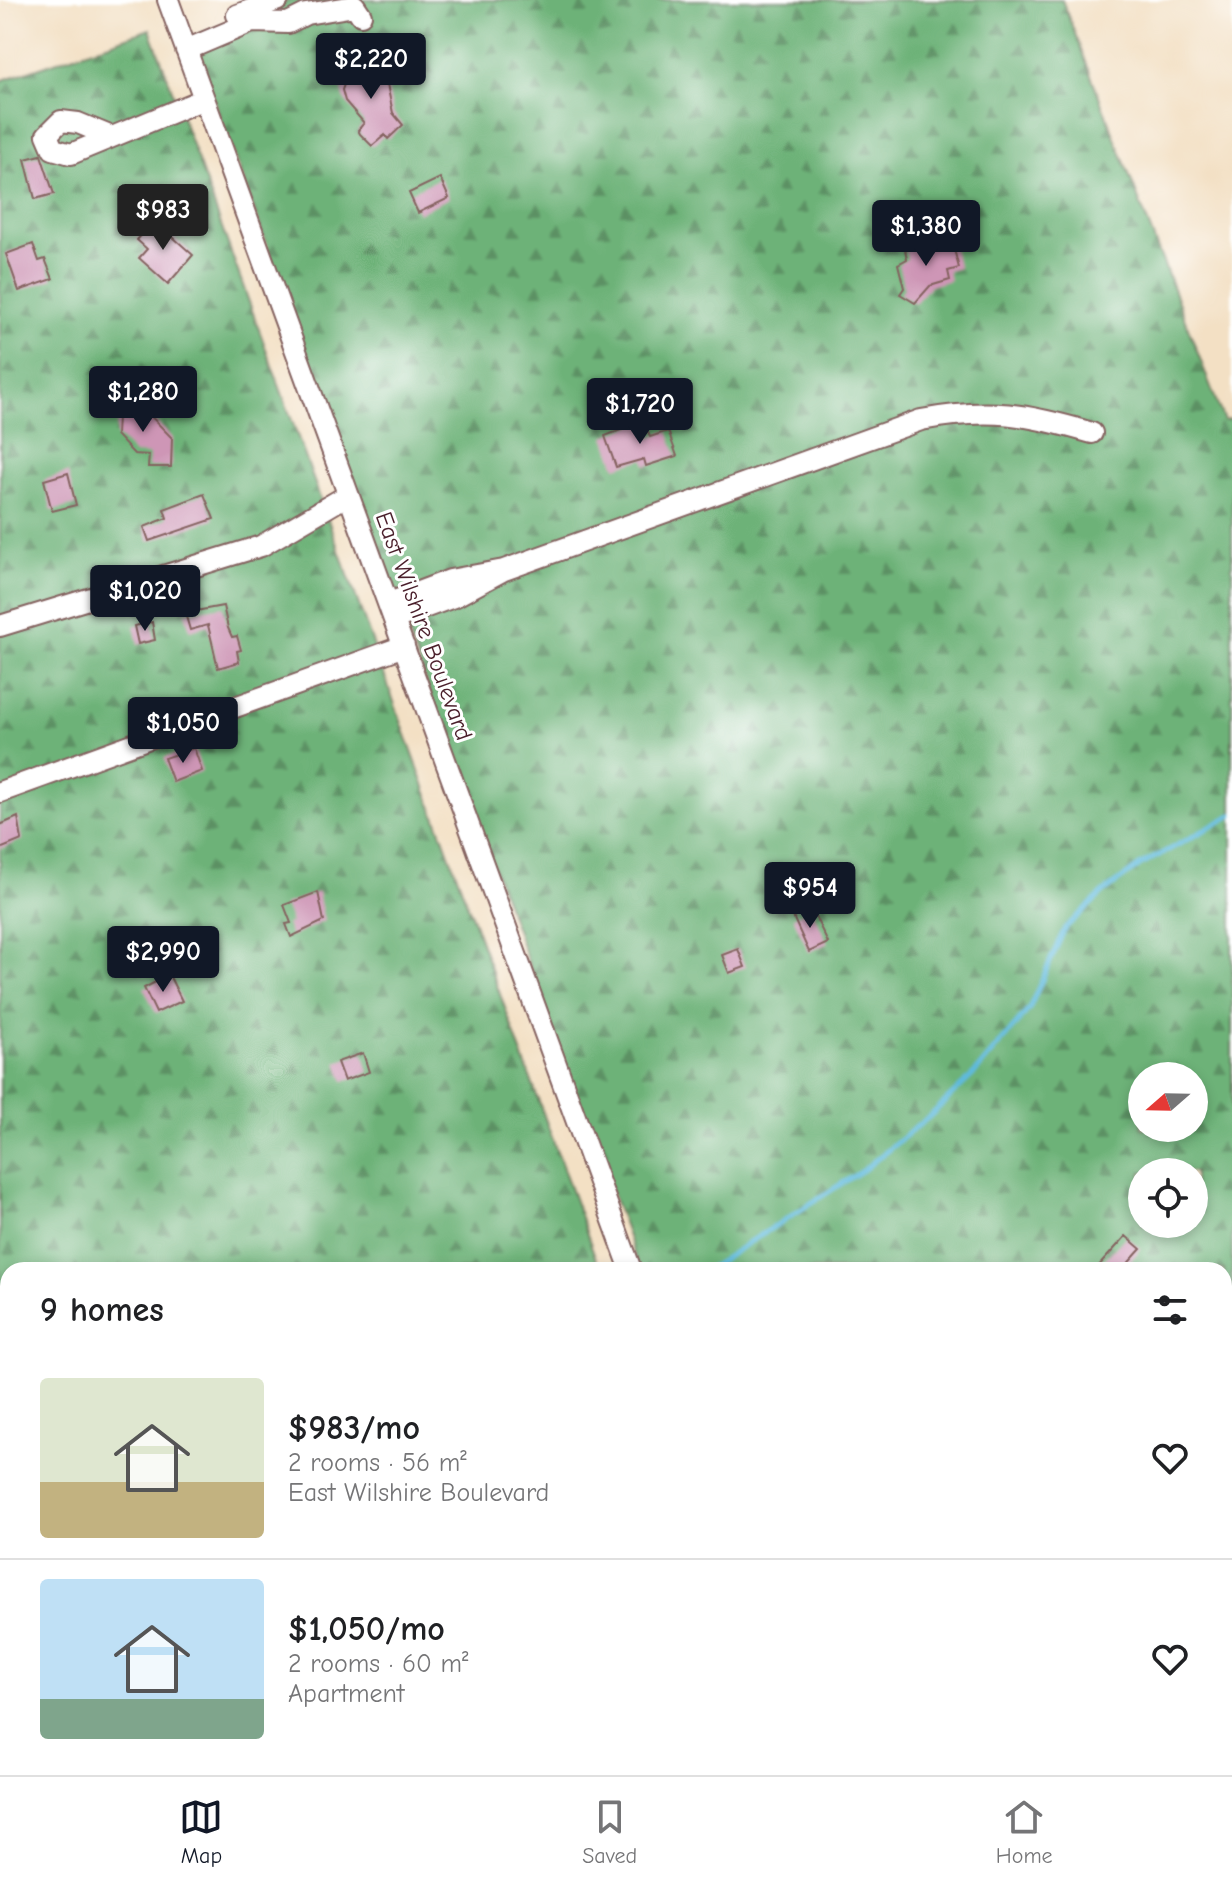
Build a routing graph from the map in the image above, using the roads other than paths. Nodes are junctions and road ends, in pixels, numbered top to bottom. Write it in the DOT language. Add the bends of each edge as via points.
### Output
graph roads {
  1 [pos="168,0"];
  2 [pos="278,0"];
  3 [pos="361,15"];
  4 [pos="184,43"];
  5 [pos="204,99"];
  6 [pos="112,137"];
  7 [pos="1092,433"];
  8 [pos="348,495"];
  9 [pos="391,611"];
  10 [pos="0,626"];
  11 [pos="404,646"];
  12 [pos="0,792"];
  13 [pos="628,1262"];
  1 -- 4 [label="street, East Wilshire Boulevard"];
  2 -- 4 [label="street"];
  3 -- 4 [label="street" via="355,6 306,14 288,23 252,22"];
  4 -- 5 [label="street, East Wilshire Boulevard"];
  5 -- 6 [label="street"];
  5 -- 8 [label="street, East Wilshire Boulevard"];
  7 -- 9 [label="street" via="1030,415 983,412 921,420 504,570 456,596"];
  8 -- 9 [label="street, East Wilshire Boulevard"];
  8 -- 10 [label="street" via="261,546"];
  9 -- 11 [label="street, East Wilshire Boulevard"];
  11 -- 12 [label="street"];
  11 -- 13 [label="street, East Wilshire Boulevard"];
}
